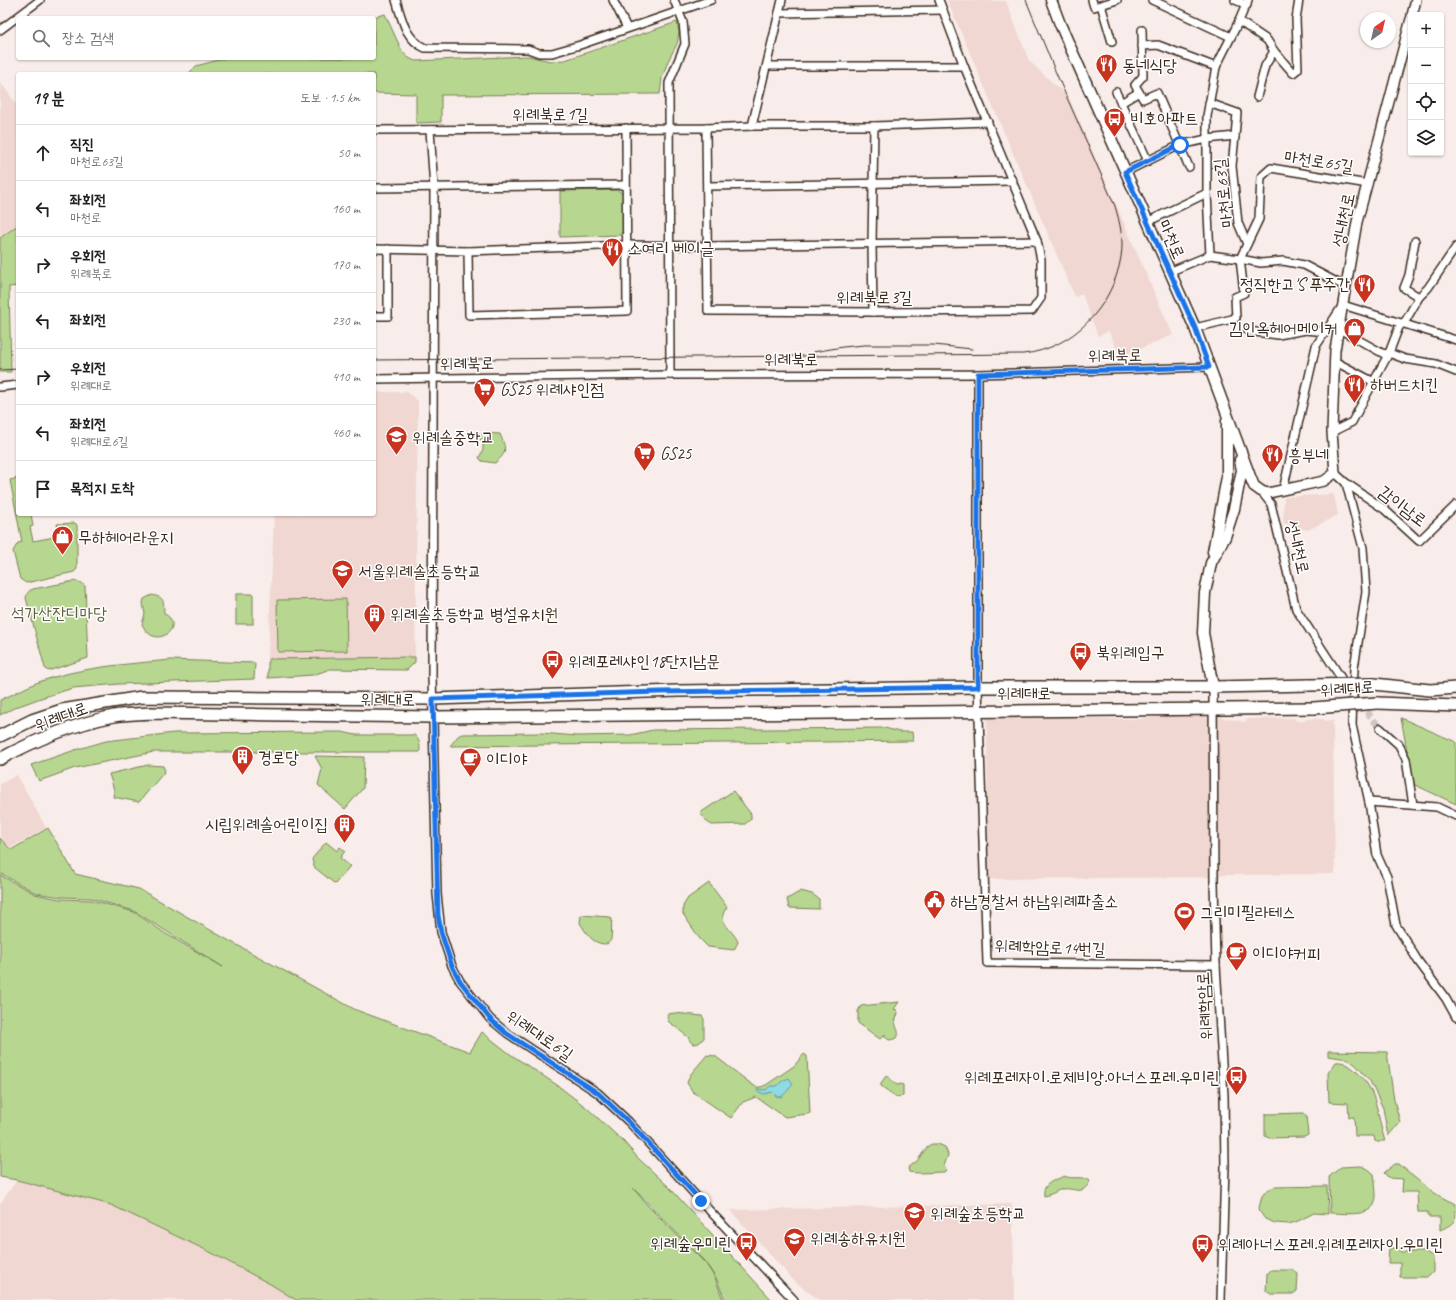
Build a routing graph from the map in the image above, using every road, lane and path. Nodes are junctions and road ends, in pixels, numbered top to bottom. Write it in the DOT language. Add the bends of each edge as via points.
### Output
graph roads {
  1 [pos="40,0"];
  2 [pos="396,0"];
  3 [pos="613,0"];
  4 [pos="674,0"];
  5 [pos="711,0"];
  6 [pos="782,0"];
  7 [pos="939,0"];
  8 [pos="1051,0"];
  9 [pos="1092,0"];
  10 [pos="1117,0"];
  11 [pos="1152,0"];
  12 [pos="1235,0"];
  13 [pos="1298,0"];
  14 [pos="1416,0"];
  15 [pos="1248,2"];
  16 [pos="1101,5"];
  17 [pos="679,10"];
  18 [pos="943,10"];
  19 [pos="1413,12"];
  20 [pos="779,13"];
  21 [pos="19,16"];
  22 [pos="16,18"];
  23 [pos="1239,21"];
  24 [pos="627,28"];
  25 [pos="0,30"];
  26 [pos="1142,30"];
  27 [pos="1408,31"];
  28 [pos="1231,38"];
  29 [pos="1112,42"];
  30 [pos="1142,46"];
  31 [pos="1274,51"];
  32 [pos="767,66"];
  33 [pos="964,66"];
  34 [pos="1216,67"];
  35 [pos="1116,92"];
  36 [pos="1139,92"];
  37 [pos="1257,97"];
  38 [pos="1121,103"];
  39 [pos="1209,103"];
  40 [pos="988,122"];
  41 [pos="752,126"];
  42 [pos="874,126"];
  43 [pos="626,128"];
  44 [pos="706,128"];
  45 [pos="669,129"];
  46 [pos="376,130"];
  47 [pos="430,130"];
  48 [pos="1235,136"];
  49 [pos="1207,139"];
  50 [pos="1180,145"];
  51 [pos="1148,161"];
  52 [pos="1189,167"];
  53 [pos="1125,172"];
  54 [pos="1013,181"];
  55 [pos="873,184"];
  56 [pos="1368,184"];
  57 [pos="625,185"];
  58 [pos="708,186"];
  59 [pos="376,188"];
  60 [pos="434,188"];
  61 [pos="1207,193"];
  62 [pos="1147,222"];
  63 [pos="1037,241"];
  64 [pos="1415,241"];
  65 [pos="872,244"];
  66 [pos="1247,244"];
  67 [pos="626,245"];
  68 [pos="668,245"];
  69 [pos="707,246"];
  70 [pos="1456,246"];
  71 [pos="376,249"];
  72 [pos="388,249"];
  73 [pos="433,250"];
  74 [pos="468,251"];
  75 [pos="1210,255"];
  76 [pos="1240,259"];
  77 [pos="1169,272"];
  78 [pos="1346,287"];
  79 [pos="1419,297"];
  80 [pos="1343,305"];
  81 [pos="873,312"];
  82 [pos="376,316"];
  83 [pos="1402,324"];
  84 [pos="1195,328"];
  85 [pos="1339,329"];
  86 [pos="1248,331"];
  87 [pos="1326,332"];
  88 [pos="1456,340"];
  89 [pos="1389,353"];
  90 [pos="1336,362"];
  91 [pos="1209,367"];
  92 [pos="1456,372"];
  93 [pos="978,374"];
  94 [pos="670,375"];
  95 [pos="376,378"];
  96 [pos="433,378"];
  97 [pos="1374,382"];
  98 [pos="16,385"];
  99 [pos="0,387"];
  100 [pos="1227,417"];
  101 [pos="1332,432"];
  102 [pos="1235,437"];
  103 [pos="1335,474"];
  104 [pos="1346,483"];
  105 [pos="1282,490"];
  106 [pos="1261,491"];
  107 [pos="1456,505"];
  108 [pos="1211,563"];
  109 [pos="1341,678"];
  110 [pos="978,687"];
  111 [pos="1213,687"];
  112 [pos="1456,688"];
  113 [pos="433,699"];
  114 [pos="1456,706"];
  115 [pos="1214,710"];
  116 [pos="979,711"];
  117 [pos="433,717"];
  118 [pos="1380,728"];
  119 [pos="0,736"];
  120 [pos="0,759"];
  121 [pos="1369,802"];
  122 [pos="1413,804"];
  123 [pos="1456,816"];
  124 [pos="1216,965"];
  125 [pos="1456,1017"];
  126 [pos="794,1300"];
  127 [pos="1221,1300"];
  1 -- 21 [label="street"];
  2 -- 24 [label="street" via="406,31 417,45 425,48 528,48 552,53"];
  3 -- 24 [label="street"];
  4 -- 17 [label="street"];
  5 -- 17 [label="street"];
  6 -- 20 [label="street"];
  7 -- 18 [label="street, 위례북로3길"];
  8 -- 53 [label="main road, 마천로"];
  9 -- 16 [label="street" via="1094,7"];
  10 -- 16 [label="street"];
  11 -- 28 [label="street"];
  12 -- 15 [label="street"];
  13 -- 31 [label="street" via="1298,69 1293,72"];
  14 -- 19 [label="street"];
  15 -- 23 [label="street"];
  16 -- 29 [label="street"];
  17 -- 24 [label="street"];
  17 -- 45 [label="street" via="685,44 669,83"];
  18 -- 20 [label="street"];
  18 -- 33 [label="street, 위례북로3길"];
  20 -- 32 [label="street"];
  22 -- 25 [label="street"];
  23 -- 28 [label="street"];
  23 -- 31 [label="street" via="1267,40"];
  26 -- 30 [label="street"];
  27 -- 56 [label="street, 성내천로"];
  28 -- 34 [label="street"];
  30 -- 34 [label="street" via="1158,45"];
  30 -- 36 [label="street" via="1143,76 1135,85"];
  31 -- 37 [label="street" via="1265,66"];
  32 -- 33 [label="street"];
  32 -- 41 [label="street"];
  33 -- 40 [label="street, 위례북로3길"];
  34 -- 39 [label="street"];
  35 -- 38 [label="street"];
  36 -- 38 [label="street"];
  36 -- 50 [label="street" via="1143,99 1157,93"];
  38 -- 51 [label="street"];
  39 -- 48 [label="street" via="1237,113"];
  39 -- 49 [label="street"];
  40 -- 42 [label="street"];
  40 -- 54 [label="street, 위례북로3길"];
  41 -- 42 [label="street"];
  41 -- 44 [label="street"];
  42 -- 55 [label="street"];
  43 -- 45 [label="street, 위례북로1길"];
  43 -- 47 [label="street, 위례북로1길"];
  43 -- 57 [label="street"];
  44 -- 45 [label="street"];
  44 -- 58 [label="street"];
  45 -- 68 [label="street"];
  46 -- 47 [label="street, 위례북로1길"];
  47 -- 60 [label="street"];
  48 -- 49 [label="street, 마천로63길"];
  48 -- 66 [label="street, 마천로63길" via="1232,166 1238,216"];
  49 -- 50 [label="street, 마천로63길"];
  49 -- 61 [label="street"];
  50 -- 51 [label="street, 마천로63길"];
  50 -- 52 [label="street"];
  51 -- 53 [label="street, 마천로63길"];
  53 -- 62 [label="main road, 마천로"];
  54 -- 55 [label="street"];
  54 -- 63 [label="street, 위례북로3길"];
  55 -- 58 [label="street"];
  55 -- 65 [label="street"];
  56 -- 66 [label="street, 마천로65길" via="1271,168 1260,177 1259,219"];
  56 -- 78 [label="street, 성내천로" via="1357,222"];
  57 -- 60 [label="street"];
  57 -- 67 [label="street"];
  58 -- 69 [label="street"];
  59 -- 60 [label="street"];
  60 -- 73 [label="street"];
  61 -- 62 [label="street"];
  61 -- 75 [label="street"];
  62 -- 77 [label="main road, 마천로"];
  63 -- 65 [label="street"];
  63 -- 81 [label="street, 위례북로3길" via="1041,260 1041,298 1032,311"];
  64 -- 79 [label="street" via="1409,275 1404,286"];
  65 -- 69 [label="street"];
  65 -- 81 [label="street"];
  66 -- 76 [label="street, 마천로65길"];
  67 -- 68 [label="street"];
  67 -- 74 [label="street"];
  67 -- 74 [label="street" via="627,311 469,315"];
  68 -- 69 [label="street"];
  68 -- 94 [label="street"];
  69 -- 81 [label="street, 위례북로3길" via="708,311"];
  70 -- 79 [label="street"];
  71 -- 72 [label="street"];
  72 -- 73 [label="street"];
  72 -- 82 [label="street" via="388,316"];
  73 -- 74 [label="street"];
  73 -- 96 [label="street"];
  75 -- 76 [label="street"];
  75 -- 77 [label="street"];
  76 -- 78 [label="street" via="1261,263 1283,261 1304,265"];
  76 -- 84 [label="street" via="1244,293 1235,298 1236,318"];
  77 -- 84 [label="main road, 마천로"];
  78 -- 80 [label="street, 성내천로"];
  79 -- 83 [label="street"];
  80 -- 83 [label="street"];
  80 -- 85 [label="street, 성내천로"];
  80 -- 87 [label="street"];
  83 -- 88 [label="street"];
  83 -- 89 [label="street"];
  84 -- 91 [label="main road, 마천로"];
  85 -- 89 [label="street" via="1384,354"];
  85 -- 90 [label="street, 성내천로" via="1335,350"];
  86 -- 87 [label="street" via="1278,335 1306,330"];
  87 -- 105 [label="street" via="1316,346"];
  89 -- 92 [label="street" via="1405,359 1436,364"];
  89 -- 97 [label="street"];
  90 -- 97 [label="street"];
  90 -- 101 [label="street, 성내천로"];
  91 -- 93 [label="street, 위례북로"];
  91 -- 100 [label="main road, 마천로"];
  93 -- 94 [label="street, 위례북로"];
  93 -- 110 [label="street, 위례학암로14번길"];
  94 -- 96 [label="street, 위례북로"];
  95 -- 96 [label="street, 위례북로"];
  96 -- 113 [label="street, 위례대로6길"];
  97 -- 101 [label="street" via="1352,422"];
  98 -- 99 [label="street"];
  100 -- 102 [label="main road, 마천로"];
  100 -- 108 [label="main road" via="1227,477"];
  101 -- 103 [label="street, 성내천로"];
  102 -- 106 [label="main road, 마천로" via="1253,484"];
  102 -- 108 [label="main road" via="1242,470 1225,537"];
  103 -- 104 [label="street"];
  103 -- 105 [label="street" via="1324,481"];
  104 -- 107 [label="street, 감이남로" via="1384,509 1419,541"];
  104 -- 121 [label="street" via="1363,548 1366,592 1354,668 1352,725"];
  105 -- 106 [label="street" via="1268,493"];
  106 -- 109 [label="street, 성내천로" via="1271,504 1296,609"];
  108 -- 111 [label="main road" via="1205,594 1203,633"];
  110 -- 111 [label="main road, 위례대로"];
  110 -- 113 [label="main road, 위례대로" via="660,692"];
  110 -- 116 [label="street, 위례학암로14번길"];
  111 -- 112 [label="main road, 위례대로, bridge" via="1374,684 1430,690"];
  111 -- 115 [label="street, 위례학암로"];
  113 -- 117 [label="street, 위례대로6길"];
  113 -- 119 [label="main road, 위례대로" via="142,697 62,710 32,720"];
  114 -- 115 [label="main road, 위례대로, bridge" via="1377,703 1314,708"];
  115 -- 116 [label="main road, 위례대로"];
  115 -- 124 [label="street, 위례학암로"];
  116 -- 117 [label="main road, 위례대로"];
  116 -- 124 [label="street, 위례학암로14번길" via="986,963"];
  117 -- 120 [label="main road, 위례대로" via="151,713 116,716 86,723 50,736"];
  117 -- 126 [label="street, 위례대로6길" via="438,915 452,966 460,981 490,1019 506,1033 598,1093 629,1122"];
  118 -- 122 [label="street" via="1399,745 1406,760"];
  121 -- 122 [label="street"];
  121 -- 125 [label="street" via="1377,855 1387,877 1396,925"];
  122 -- 123 [label="street" via="1437,806"];
  124 -- 127 [label="street, 위례학암로" via="1224,1096"];
}
